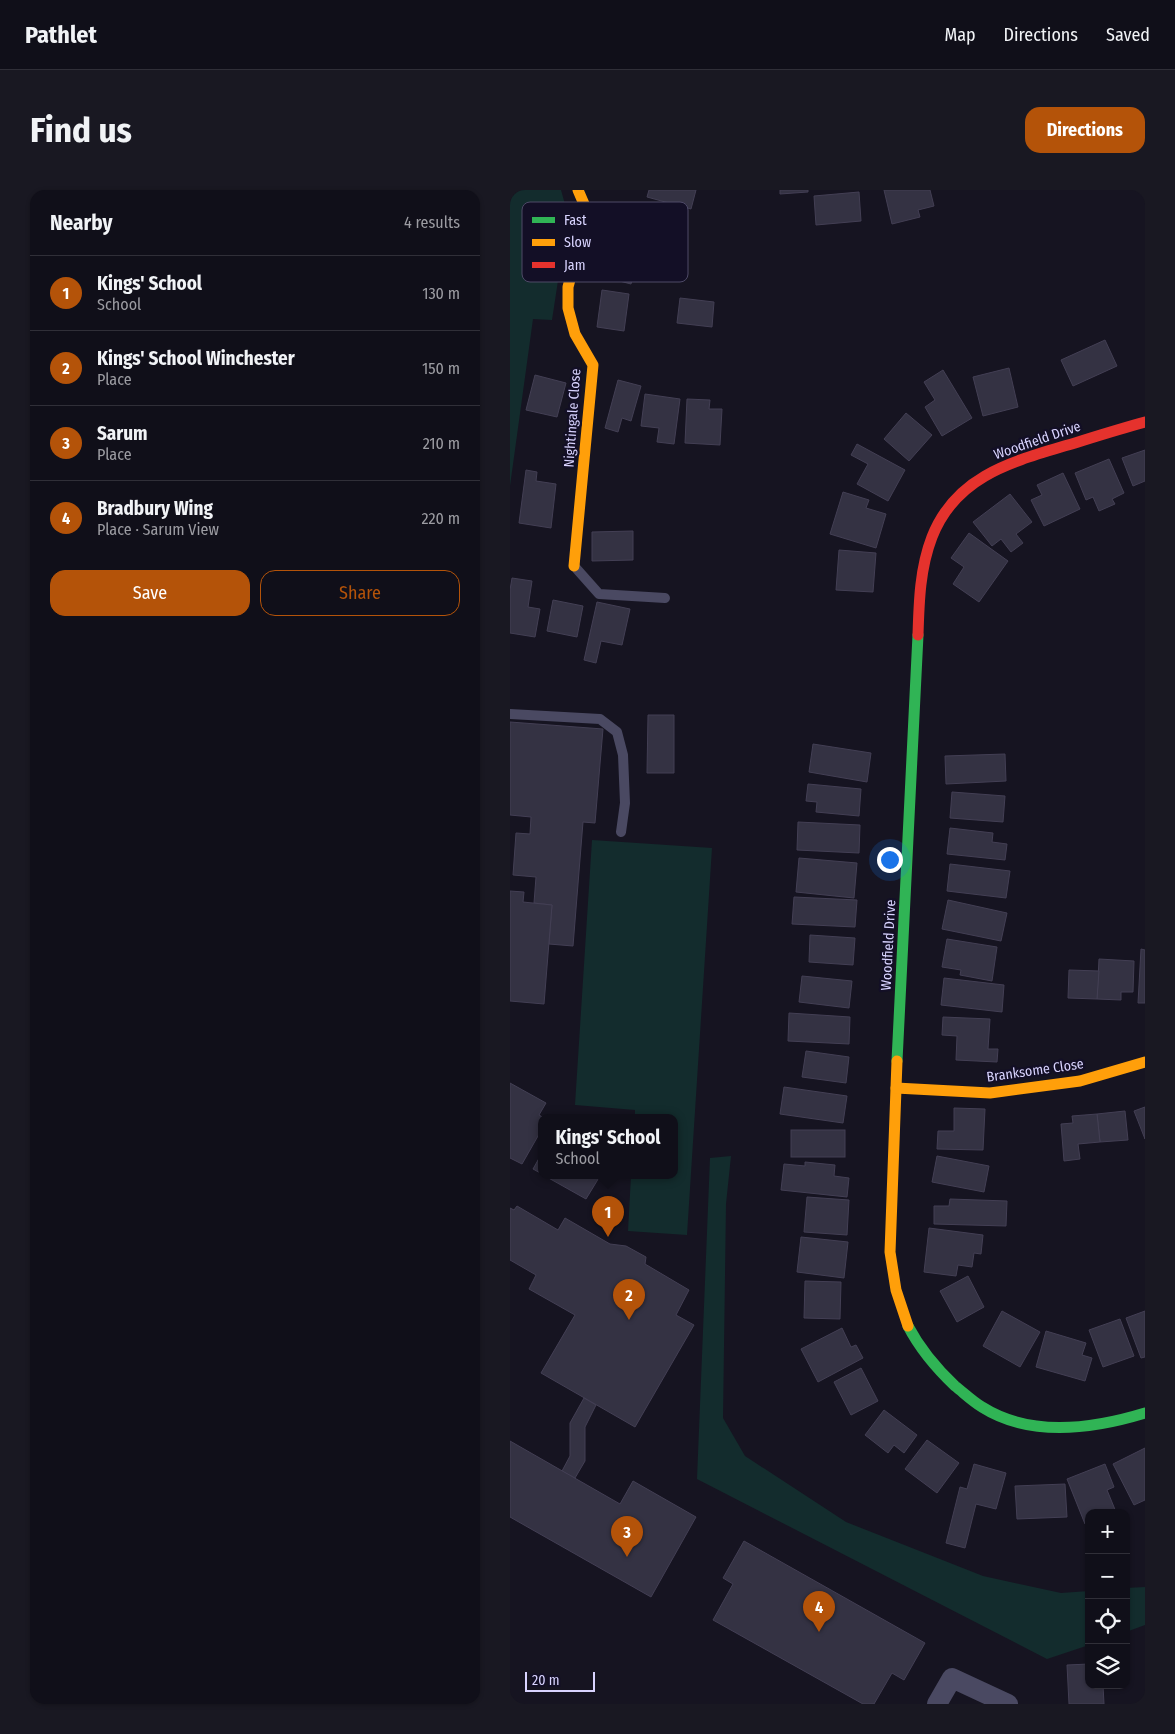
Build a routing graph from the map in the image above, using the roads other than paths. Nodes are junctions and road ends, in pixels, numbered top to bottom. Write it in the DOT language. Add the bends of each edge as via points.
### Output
graph roads {
  1 [pos="578,190"];
  2 [pos="583,202"];
  3 [pos="569,282"];
  4 [pos="1145,422"];
  5 [pos="574,566"];
  6 [pos="665,598"];
  7 [pos="510,714"];
  8 [pos="621,832"];
  9 [pos="1145,1062"];
  10 [pos="896,1088"];
  11 [pos="1145,1413"];
  12 [pos="937,1704"];
  13 [pos="1008,1704"];
  1 -- 2 [label="street, Nightingale Close"];
  3 -- 5 [label="street, Nightingale Close" via="567,310 576,339 593,365"];
  4 -- 10 [label="street, Woodfield Drive" via="1001,466 960,494 928,546 920,587"];
  5 -- 6 [label="lane" via="599,594"];
  7 -- 8 [label="lane" via="600,719 617,732 623,755 625,803"];
  9 -- 10 [label="street, Branksome Close" via="1080,1081 990,1093"];
  10 -- 11 [label="street, Woodfield Drive" via="890,1252 898,1303 917,1345 937,1369 966,1395 985,1409 1011,1420 1037,1426 1077,1428 1103,1425"];
  12 -- 13 [label="street" via="952,1678"];
}
